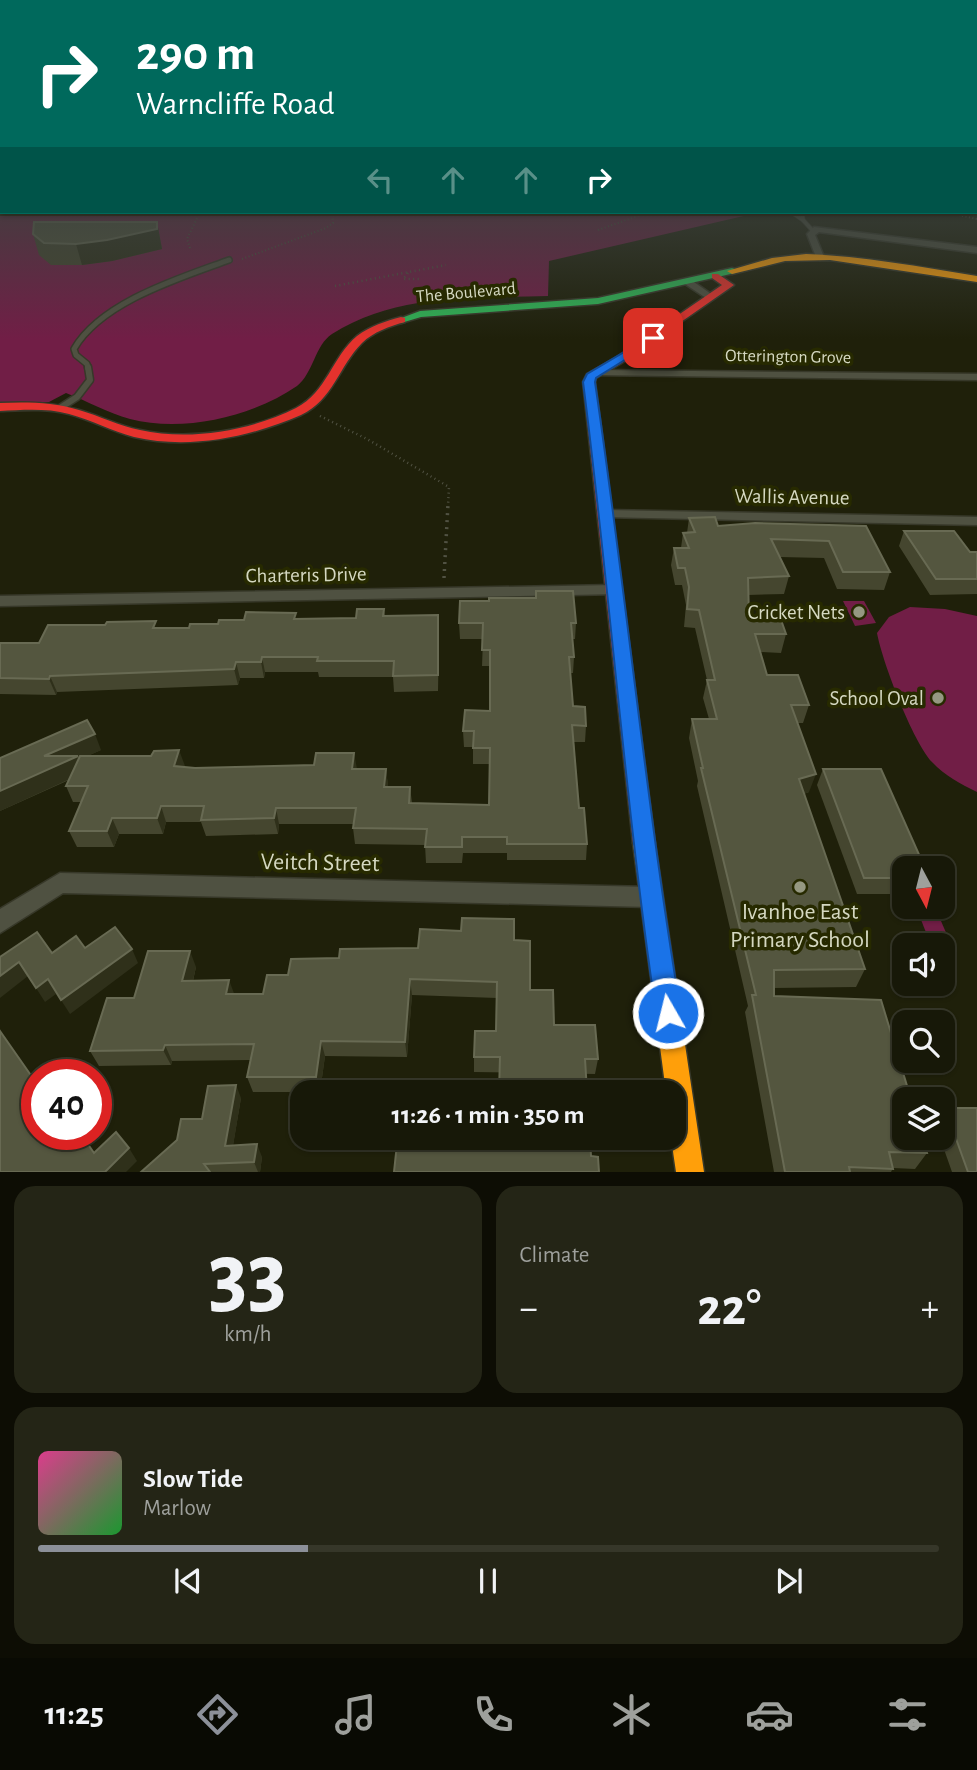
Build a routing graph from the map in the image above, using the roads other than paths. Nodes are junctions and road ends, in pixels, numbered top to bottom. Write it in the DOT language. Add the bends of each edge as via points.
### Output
graph roads {
  1 [pos="813,231"];
  2 [pos="977,250"];
  3 [pos="820,257"];
  4 [pos="229,260"];
  5 [pos="715,276"];
  6 [pos="977,279"];
  7 [pos="688,282"];
  8 [pos="709,296"];
  9 [pos="598,373"];
  10 [pos="977,377"];
  11 [pos="0,407"];
  12 [pos="60,408"];
  13 [pos="607,514"];
  14 [pos="977,521"];
  15 [pos="614,590"];
  16 [pos="0,601"];
  17 [pos="650,897"];
  18 [pos="0,922"];
  19 [pos="690,1171"];
  1 -- 2 [label="street"];
  1 -- 3 [label="street"];
  3 -- 5 [label="street, The Boulevard" via="782,258"];
  3 -- 6 [label="street, The Boulevard"];
  4 -- 12 [label="lane" via="156,287 82,334 74,349 88,364 90,380 77,397"];
  5 -- 7 [label="street, The Boulevard"];
  5 -- 8 [label="street" via="729,285"];
  7 -- 8 [label="street"];
  7 -- 12 [label="street, The Boulevard" via="573,305 439,311 397,320 359,340 327,391 304,408 244,430 155,435"];
  8 -- 9 [label="street"];
  9 -- 10 [label="street, Otterington Grove"];
  9 -- 13 [label="street" via="589,382"];
  11 -- 12 [label="street, The Boulevard"];
  13 -- 14 [label="street, Wallis Avenue"];
  13 -- 15 [label="street"];
  15 -- 16 [label="street, Charteris Drive"];
  15 -- 17 [label="street"];
  17 -- 18 [label="street, Veitch Street" via="60,883"];
  17 -- 19 [label="street"];
}
